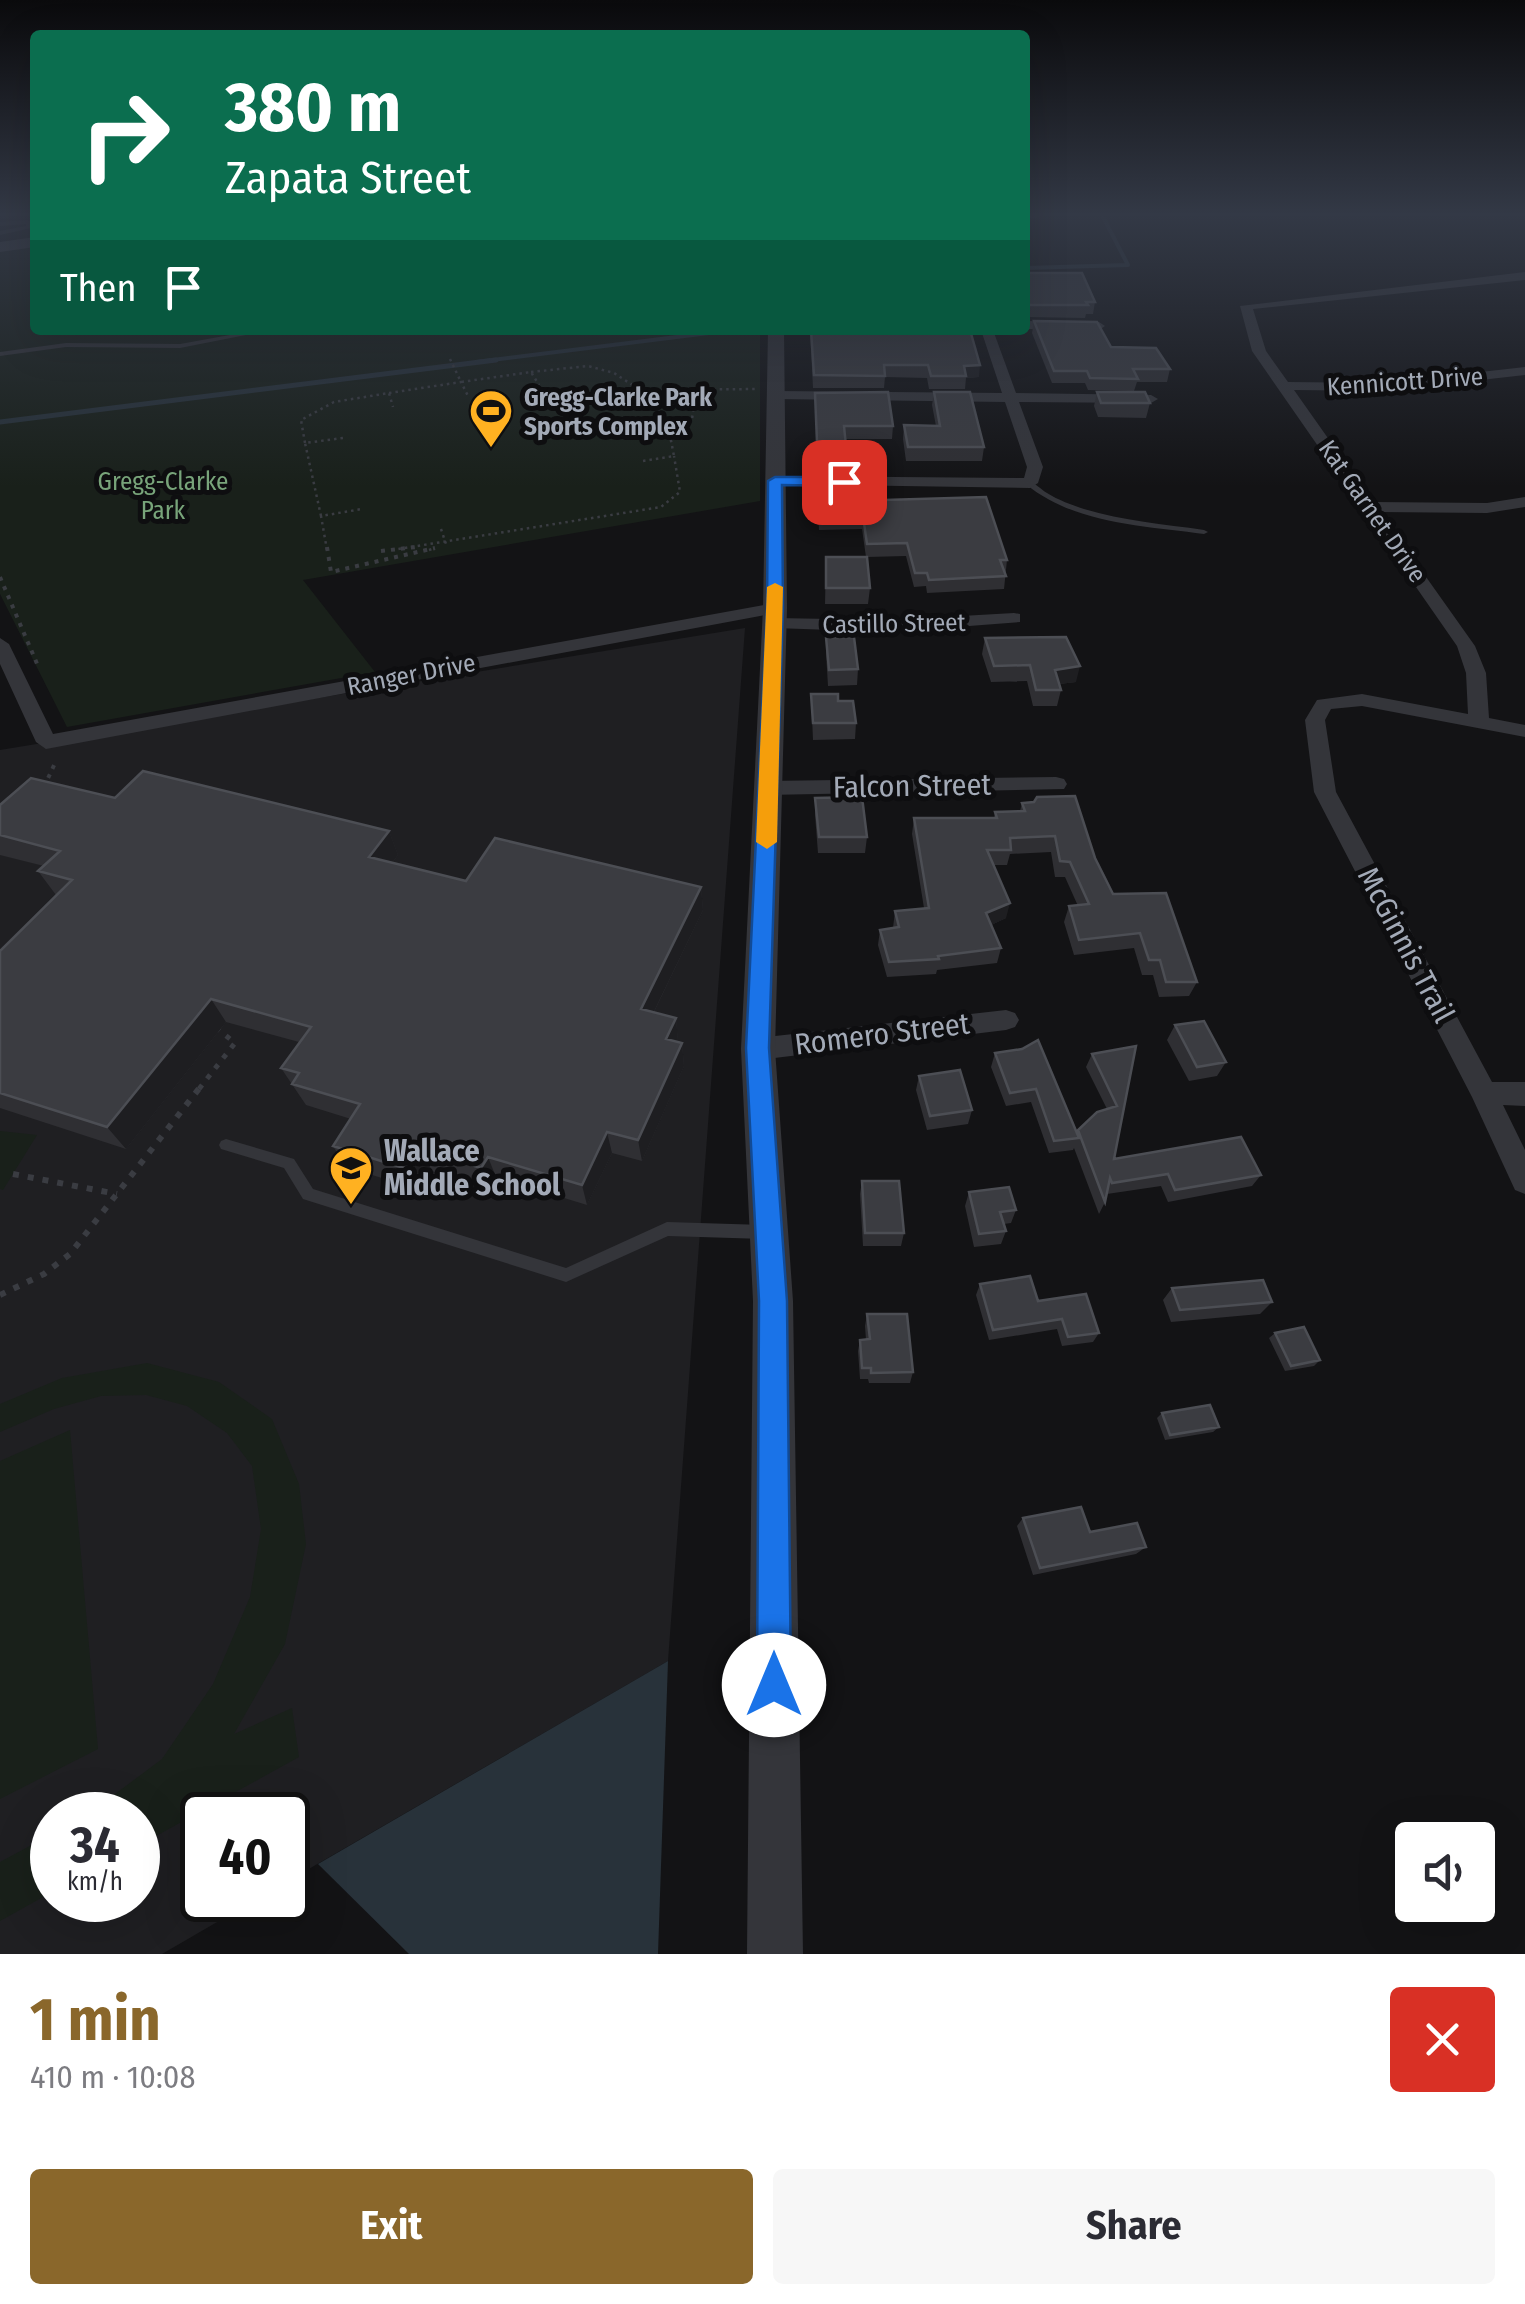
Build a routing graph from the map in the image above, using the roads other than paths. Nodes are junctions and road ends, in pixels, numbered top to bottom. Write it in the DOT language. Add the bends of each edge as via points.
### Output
graph roads {
  1 [pos="1263,304"];
  2 [pos="1030,326"];
  3 [pos="1099,326"];
  4 [pos="238,335"];
  5 [pos="776,335"];
  6 [pos="989,335"];
  7 [pos="0,354"];
  8 [pos="1525,372"];
  9 [pos="1286,386"];
  10 [pos="775,392"];
  11 [pos="1009,397"];
  12 [pos="1152,399"];
  13 [pos="775,481"];
  14 [pos="1030,483"];
  15 [pos="1525,502"];
  16 [pos="1369,507"];
  17 [pos="1204,532"];
  18 [pos="774,616"];
  19 [pos="1014,618"];
  20 [pos="0,644"];
  21 [pos="1478,723"];
  22 [pos="1525,731"];
  23 [pos="1056,784"];
  24 [pos="767,788"];
  25 [pos="1006,1020"];
  26 [pos="758,1048"];
  27 [pos="1484,1093"];
  28 [pos="1525,1094"];
  29 [pos="226,1145"];
  30 [pos="1525,1181"];
  31 [pos="768,1232"];
  32 [pos="775,1954"];
  1 -- 9 [label="street, Kat Garnet Drive" via="1246,306 1253,338"];
  2 -- 3 [label="street"];
  4 -- 7 [label="lane" via="166,347 66,345"];
  5 -- 10 [label="street"];
  6 -- 11 [label="street"];
  8 -- 9 [label="street, Kennicott Drive" via="1383,387"];
  9 -- 16 [label="street, Kat Garnet Drive"];
  10 -- 11 [label="street"];
  10 -- 13 [label="street"];
  11 -- 12 [label="street"];
  11 -- 14 [label="street" via="1035,468"];
  13 -- 14 [label="street"];
  13 -- 18 [label="street"];
  14 -- 17 [label="lane" via="1074,508"];
  15 -- 16 [label="street"];
  16 -- 21 [label="street, Kat Garnet Drive" via="1466,646 1476,673"];
  18 -- 19 [label="street, Castillo Street" via="891,626"];
  18 -- 20 [label="street, Ranger Drive" via="46,742"];
  18 -- 24 [label="street"];
  21 -- 22 [label="street"];
  21 -- 27 [label="street, McGinnis Trail" via="1362,700 1324,704 1315,720 1325,792"];
  23 -- 24 [label="street, Falcon Street"];
  24 -- 26 [label="street"];
  25 -- 26 [label="street, Romero Street"];
  26 -- 31 [label="street"];
  27 -- 28 [label="street"];
  27 -- 30 [label="street, McGinnis Trail"];
  29 -- 31 [label="lane" via="289,1163 308,1194 566,1275 667,1230"];
  31 -- 32 [label="street"];
}
